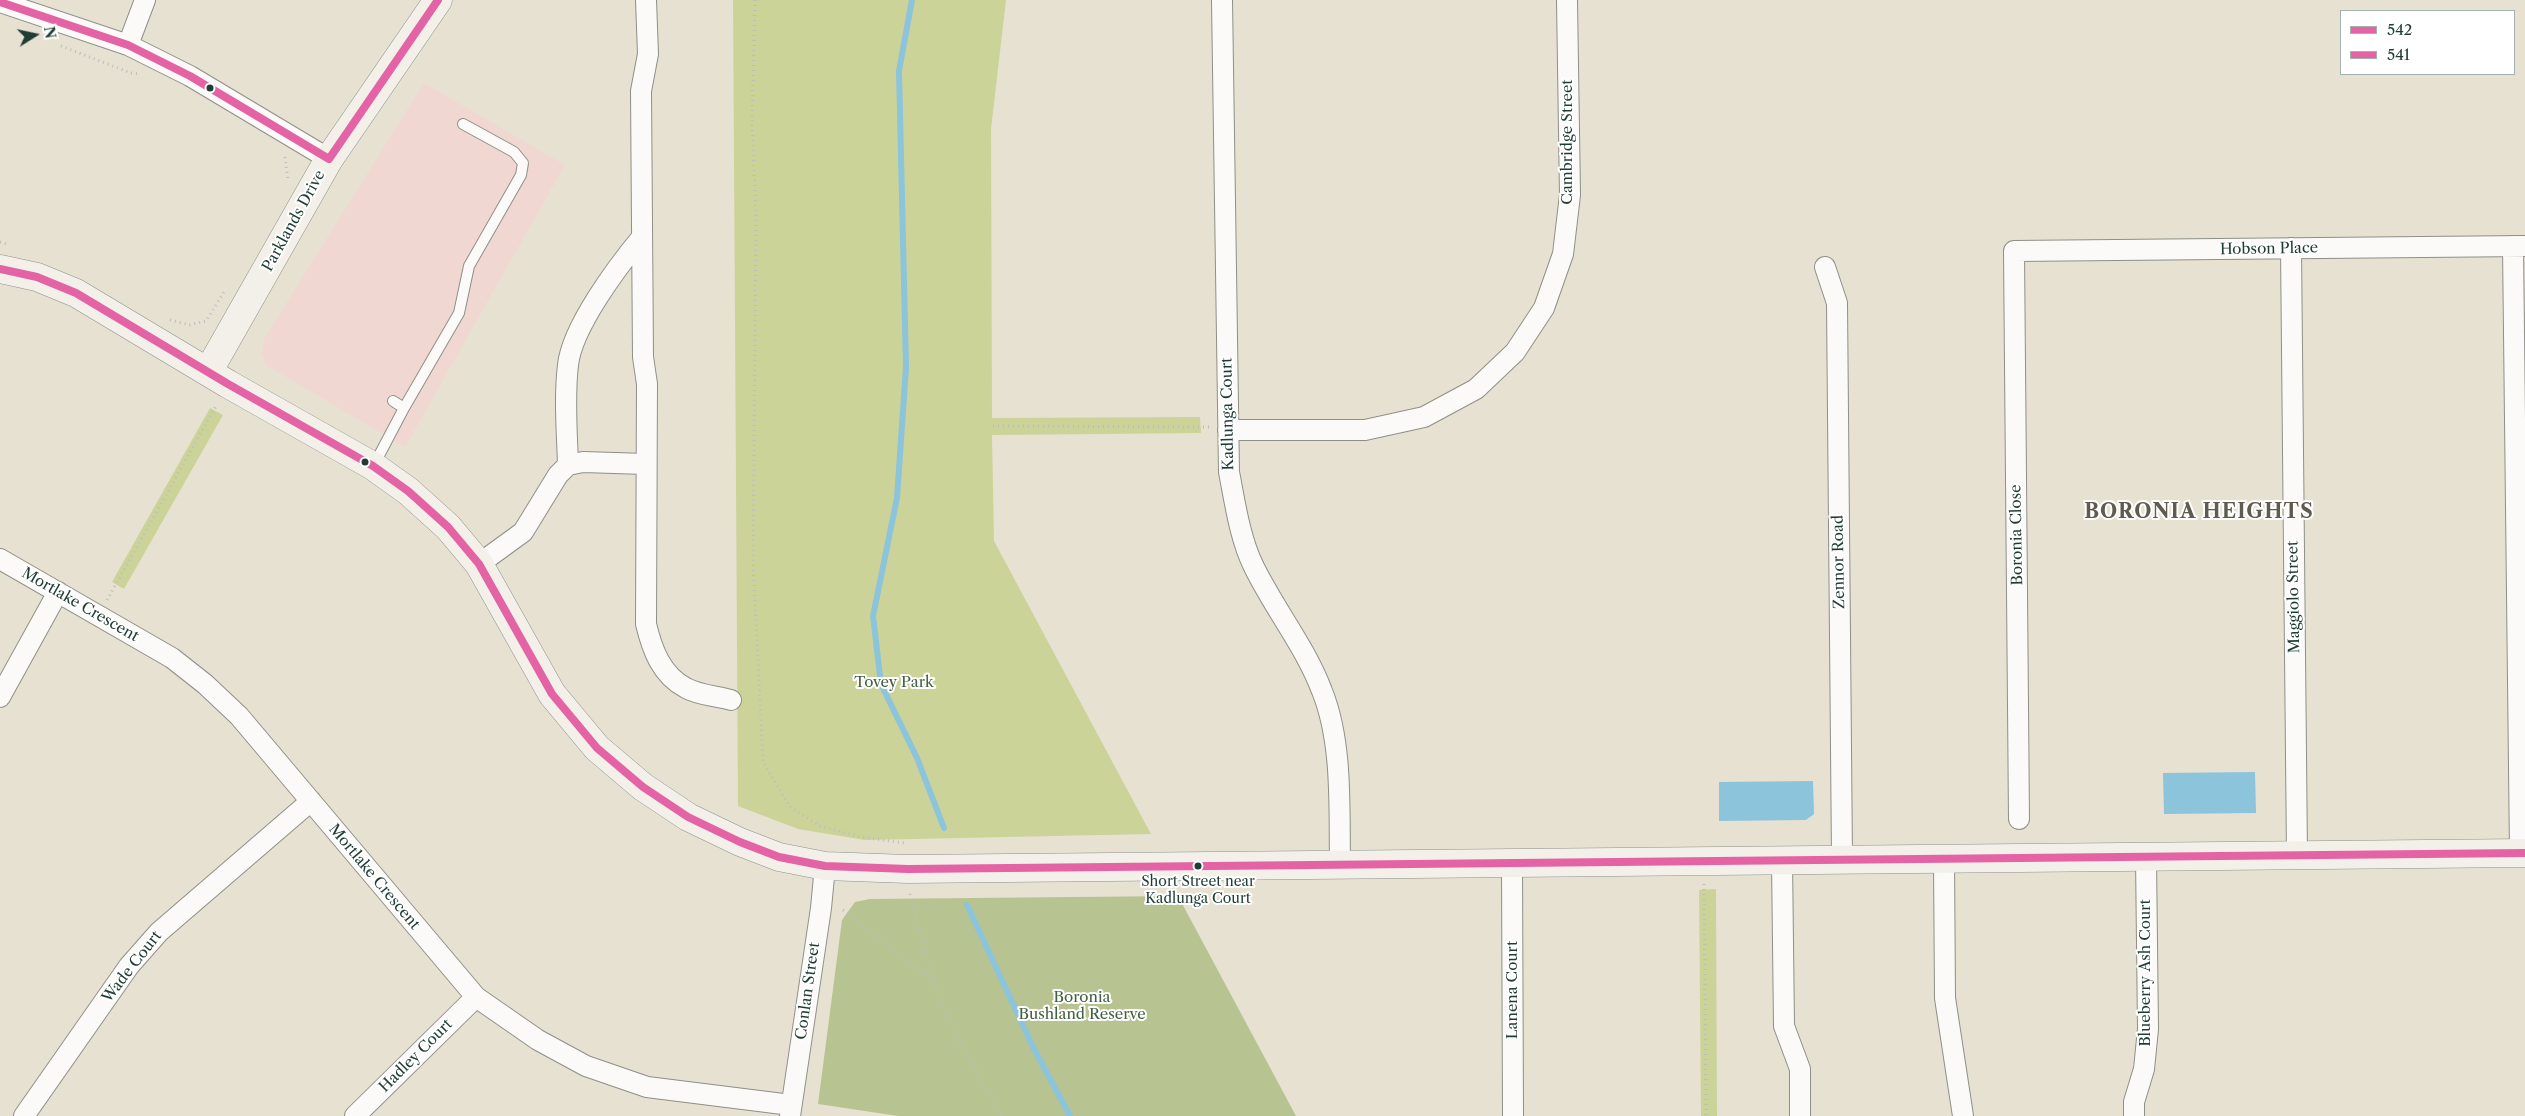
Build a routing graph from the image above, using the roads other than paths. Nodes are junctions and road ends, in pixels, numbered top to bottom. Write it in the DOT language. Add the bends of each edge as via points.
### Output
graph roads {
  1 [pos="145,0"];
  2 [pos="438,0"];
  3 [pos="646,0"];
  4 [pos="1222,0"];
  5 [pos="1567,0"];
  6 [pos="0,2"];
  7 [pos="128,45"];
  8 [pos="463,124"];
  9 [pos="329,159"];
  10 [pos="642,237"];
  11 [pos="2519,246"];
  12 [pos="2291,248"];
  13 [pos="2014,251"];
  14 [pos="4,256"];
  15 [pos="1824,267"];
  16 [pos="208,372"];
  17 [pos="393,401"];
  18 [pos="404,408"];
  19 [pos="1228,430"];
  20 [pos="646,464"];
  21 [pos="568,465"];
  22 [pos="373,466"];
  23 [pos="0,559"];
  24 [pos="479,564"];
  25 [pos="58,592"];
  26 [pos="0,697"];
  27 [pos="731,700"];
  28 [pos="311,801"];
  29 [pos="2019,819"];
  30 [pos="2522,853"];
  31 [pos="2297,855"];
  32 [pos="2146,858"];
  33 [pos="1842,859"];
  34 [pos="1944,859"];
  35 [pos="1782,860"];
  36 [pos="1340,864"];
  37 [pos="1512,864"];
  38 [pos="825,866"];
  39 [pos="476,997"];
  40 [pos="791,1110"];
  41 [pos="24,1116"];
  42 [pos="355,1116"];
  43 [pos="1513,1116"];
  44 [pos="1800,1116"];
  45 [pos="1963,1116"];
  46 [pos="2134,1116"];
  1 -- 7 [label="street"];
  2 -- 9 [label="street, Parklands Drive"];
  3 -- 10 [label="street" via="648,54 641,91"];
  4 -- 19 [label="street, Kadlunga Court"];
  5 -- 19 [label="street, Cambridge Street" via="1570,195 1563,254 1544,308 1515,352 1476,389 1424,417 1365,430"];
  6 -- 7 [label="street"];
  7 -- 9 [label="street" via="190,76"];
  8 -- 18 [label="lane" via="514,152 522,163 522,175 469,266 459,313"];
  9 -- 16 [label="street, Parklands Drive"];
  10 -- 20 [label="street"];
  10 -- 21 [label="street" via="626,256 580,328 568,363"];
  11 -- 12 [label="street, Hobson Place"];
  11 -- 30 [label="street"];
  12 -- 13 [label="street, Hobson Place"];
  12 -- 31 [label="street, Maggiolo Street"];
  13 -- 29 [label="street, Boronia Close"];
  14 -- 16 [label="street" via="37,277 76,293"];
  15 -- 33 [label="street, Zennor Road" via="1837,304"];
  16 -- 22 [label="street"];
  17 -- 18 [label="lane"];
  18 -- 22 [label="lane"];
  19 -- 36 [label="street, Kadlunga Court" via="1229,472 1253,566 1302,645 1323,692 1336,752"];
  20 -- 21 [label="street" via="583,462"];
  20 -- 27 [label="street" via="644,597 652,650 663,668 686,688"];
  21 -- 24 [label="street" via="558,475 523,532"];
  22 -- 24 [label="street" via="408,491 441,521"];
  23 -- 25 [label="street, Mortlake Crescent"];
  24 -- 38 [label="street" via="552,694 597,748 643,787 688,817 779,857"];
  25 -- 26 [label="street"];
  25 -- 28 [label="street, Mortlake Crescent" via="172,658 205,684 239,716"];
  28 -- 39 [label="street, Mortlake Crescent"];
  28 -- 41 [label="street, Wade Court" via="158,932 129,966"];
  30 -- 31 [label="street"];
  31 -- 32 [label="street"];
  32 -- 34 [label="street"];
  32 -- 46 [label="street, Blueberry Ash Court" via="2148,1029"];
  33 -- 34 [label="street"];
  33 -- 35 [label="street"];
  34 -- 45 [label="street" via="1945,998"];
  35 -- 37 [label="street"];
  35 -- 44 [label="street" via="1784,1026 1800,1070"];
  36 -- 37 [label="street"];
  36 -- 38 [label="street" via="908,869"];
  37 -- 43 [label="street, Lanena Court"];
  38 -- 40 [label="street, Conlan Street"];
  39 -- 40 [label="street, Mortlake Crescent" via="538,1040 586,1066 647,1087"];
  39 -- 42 [label="street, Hadley Court"];
}
